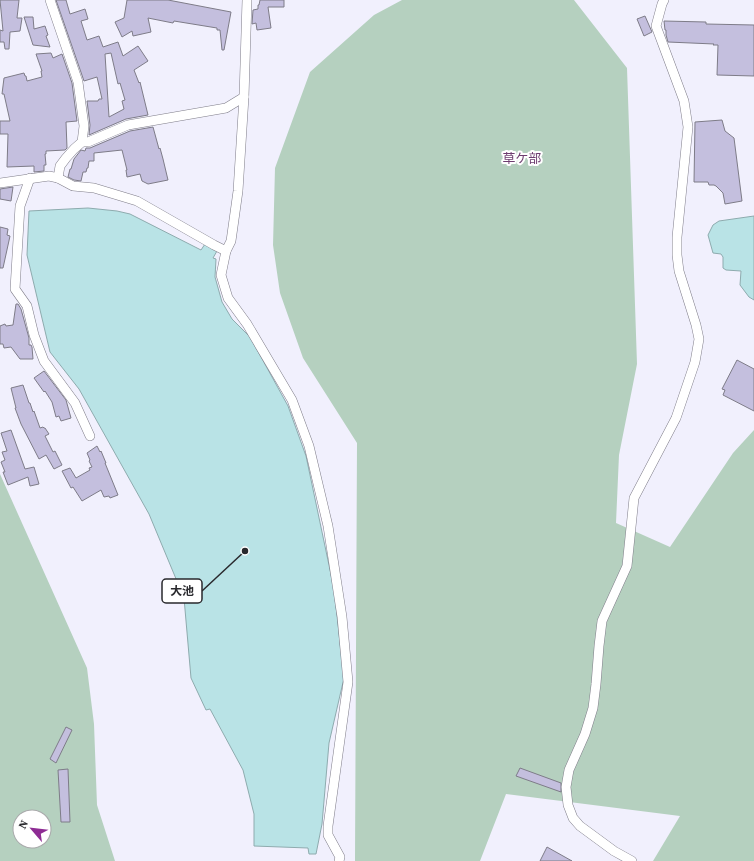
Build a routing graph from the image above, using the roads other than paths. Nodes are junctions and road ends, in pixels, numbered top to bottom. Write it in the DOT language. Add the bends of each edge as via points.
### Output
graph roads {
  1 [pos="50,0"];
  2 [pos="248,0"];
  3 [pos="664,0"];
  4 [pos="244,96"];
  5 [pos="82,142"];
  6 [pos="30,178"];
  7 [pos="58,178"];
  8 [pos="0,183"];
  9 [pos="226,250"];
  10 [pos="90,436"];
  11 [pos="339,861"];
  12 [pos="632,861"];
  1 -- 5 [label="street" via="78,82 84,126"];
  2 -- 4 [label="street"];
  3 -- 12 [label="street" via="656,26 684,101 688,127 677,230 677,255 679,271 700,339 676,418 634,498 627,566 602,621 593,708 569,770 566,787 572,818 614,851"];
  4 -- 5 [label="street" via="226,108 128,125 88,142"];
  4 -- 9 [label="street" via="238,191 231,241"];
  5 -- 7 [label="street" via="60,166"];
  6 -- 7 [label="street"];
  6 -- 8 [label="street"];
  6 -- 10 [label="street" via="20,206 15,289 27,306 44,362 76,402"];
  7 -- 9 [label="street" via="73,186 94,188 137,201 214,246"];
  9 -- 11 [label="street" via="221,275 228,298 247,324 292,400 309,446 328,526 342,617 348,682 328,826 328,835 340,857"];
}
